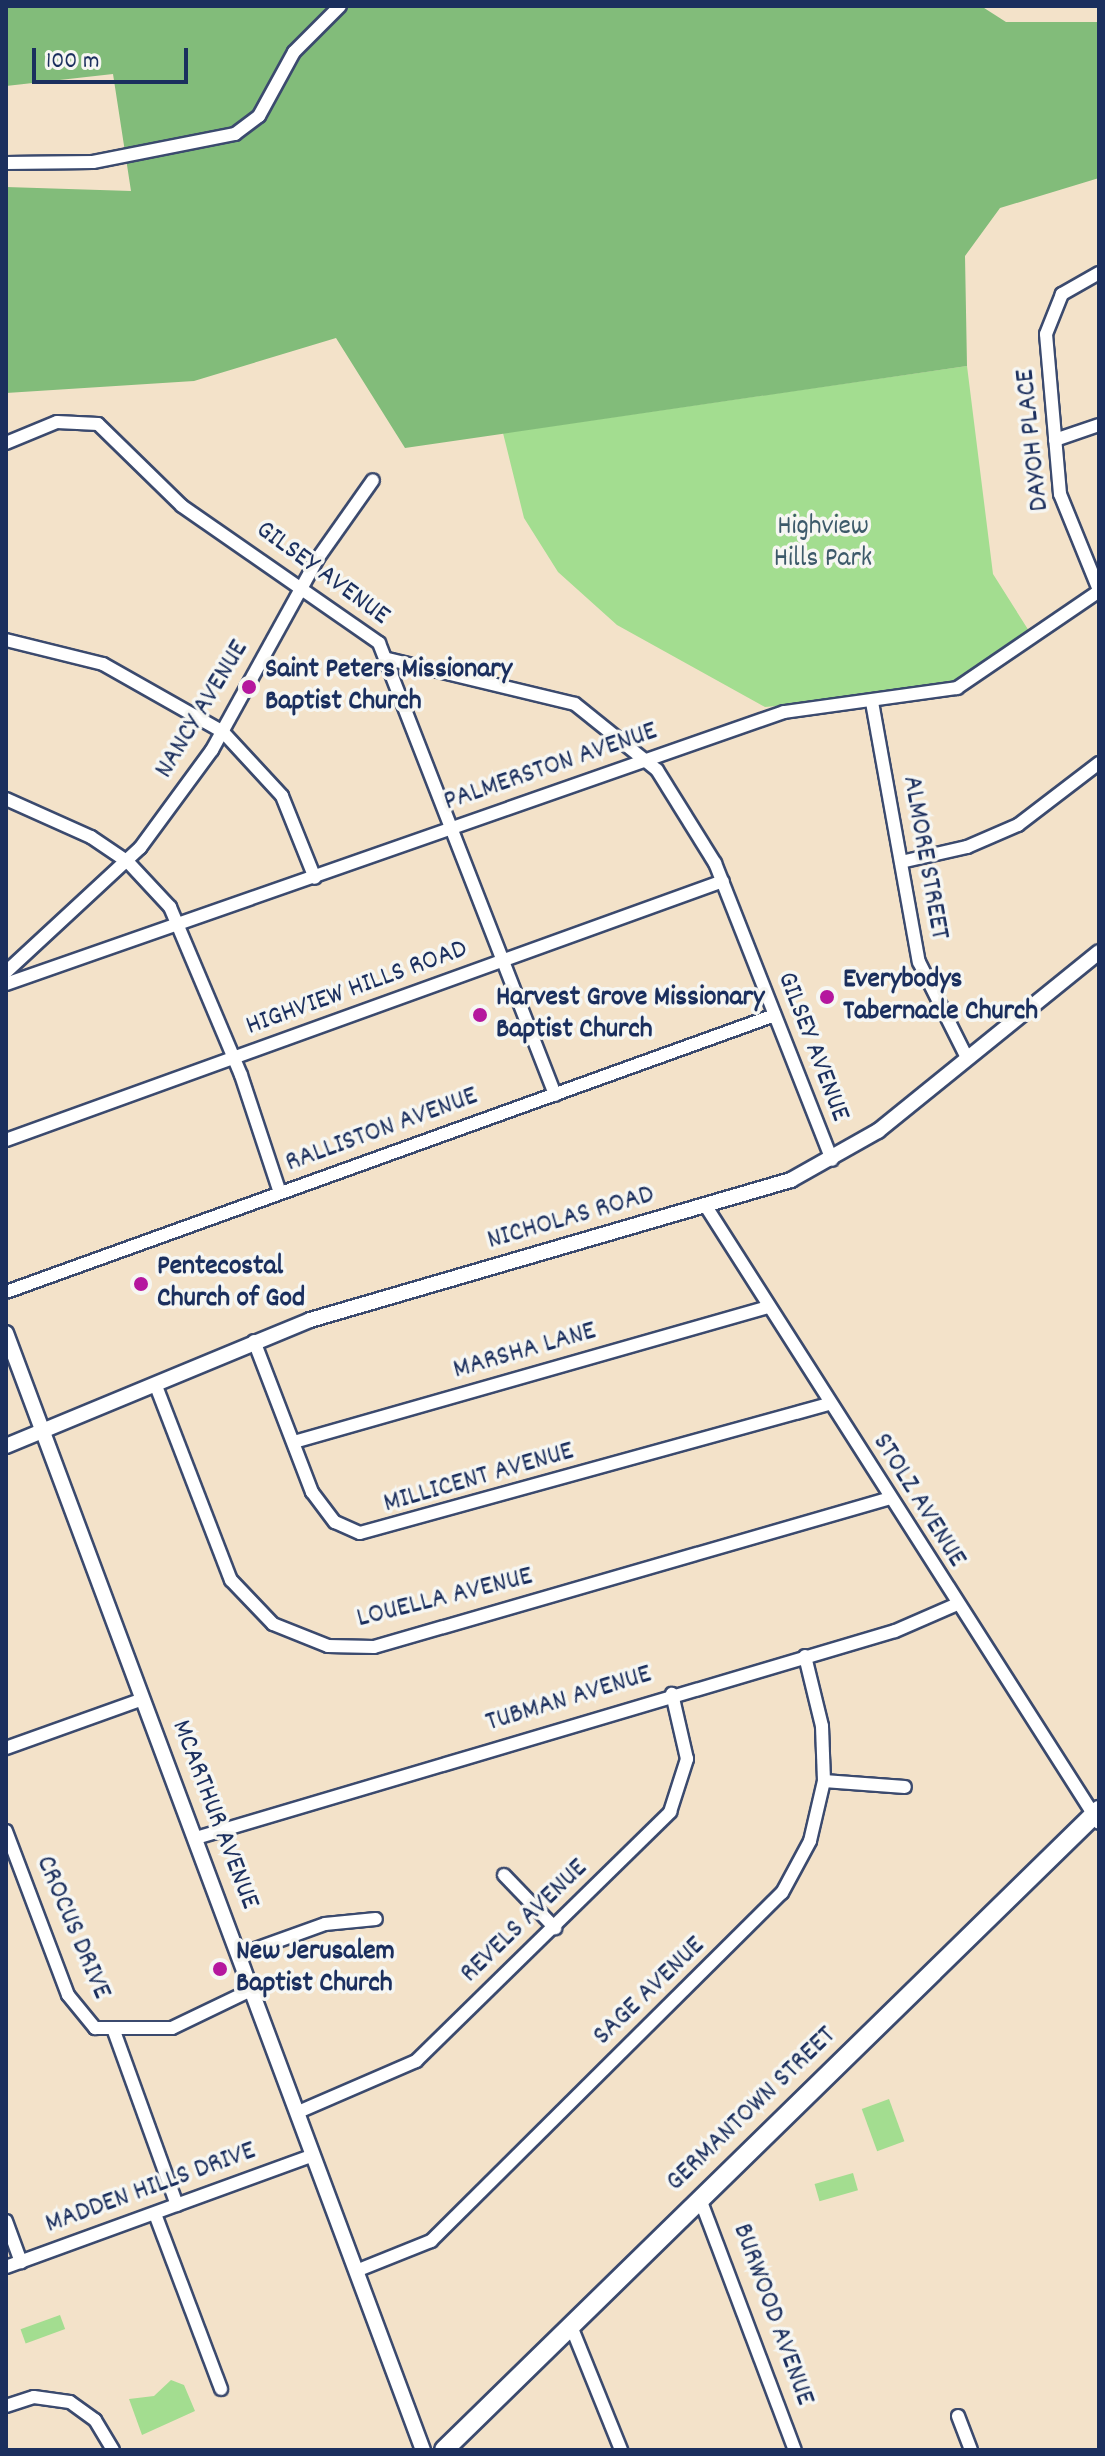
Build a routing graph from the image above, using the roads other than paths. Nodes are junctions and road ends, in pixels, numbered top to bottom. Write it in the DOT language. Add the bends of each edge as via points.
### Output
graph roads {
  1 [pos="340,6"];
  2 [pos="6,163"];
  3 [pos="1099,273"];
  4 [pos="1099,425"];
  5 [pos="1055,440"];
  6 [pos="6,443"];
  7 [pos="373,480"];
  8 [pos="304,584"];
  9 [pos="1099,590"];
  10 [pos="6,640"];
  11 [pos="388,659"];
  12 [pos="872,702"];
  13 [pos="223,732"];
  14 [pos="648,761"];
  15 [pos="1099,763"];
  16 [pos="6,799"];
  17 [pos="454,828"];
  18 [pos="128,862"];
  19 [pos="901,862"];
  20 [pos="315,878"];
  21 [pos="723,881"];
  22 [pos="181,926"];
  23 [pos="1099,952"];
  24 [pos="505,961"];
  25 [pos="6,972"];
  26 [pos="6,984"];
  27 [pos="775,1015"];
  28 [pos="233,1058"];
  29 [pos="967,1058"];
  30 [pos="555,1095"];
  31 [pos="6,1140"];
  32 [pos="832,1160"];
  33 [pos="280,1193"];
  34 [pos="707,1208"];
  35 [pos="6,1292"];
  36 [pos="768,1307"];
  37 [pos="6,1333"];
  38 [pos="254,1341"];
  39 [pos="156,1386"];
  40 [pos="829,1404"];
  41 [pos="42,1430"];
  42 [pos="294,1442"];
  43 [pos="6,1446"];
  44 [pos="887,1499"];
  45 [pos="955,1605"];
  46 [pos="805,1656"];
  47 [pos="672,1694"];
  48 [pos="143,1699"];
  49 [pos="6,1748"];
  50 [pos="824,1781"];
  51 [pos="905,1787"];
  52 [pos="1096,1817"];
  53 [pos="6,1831"];
  54 [pos="196,1838"];
  55 [pos="504,1875"];
  56 [pos="376,1919"];
  57 [pos="555,1928"];
  58 [pos="239,1955"];
  59 [pos="251,1990"];
  60 [pos="114,2031"];
  61 [pos="298,2112"];
  62 [pos="313,2155"];
  63 [pos="700,2199"];
  64 [pos="177,2205"];
  65 [pos="155,2214"];
  66 [pos="6,2221"];
  67 [pos="21,2262"];
  68 [pos="6,2267"];
  69 [pos="356,2271"];
  70 [pos="571,2326"];
  71 [pos="221,2389"];
  72 [pos="12,2403"];
  73 [pos="958,2416"];
  74 [pos="113,2450"];
  75 [pos="423,2450"];
  76 [pos="444,2450"];
  77 [pos="621,2450"];
  78 [pos="795,2450"];
  79 [pos="971,2450"];
  1 -- 2 [label="street" via="294,52 259,116 235,134 93,162"];
  3 -- 5 [label="street, DAYOH PLACE" via="1072,286 1053,307 1046,334"];
  4 -- 5 [label="street"];
  5 -- 9 [label="street, DAYOH PLACE" via="1068,524"];
  6 -- 8 [label="street, GILSEY AVENUE" via="66,420 98,424 182,506"];
  7 -- 8 [label="street, NANCY AVENUE"];
  8 -- 11 [label="street, GILSEY AVENUE" via="373,637"];
  8 -- 13 [label="street, NANCY AVENUE"];
  9 -- 12 [label="street, PALMERSTON AVENUE" via="976,679 937,694"];
  10 -- 13 [label="street" via="103,664"];
  11 -- 14 [label="street, GILSEY AVENUE" via="566,701"];
  11 -- 17 [label="street"];
  12 -- 14 [label="street, PALMERSTON AVENUE" via="784,712"];
  12 -- 19 [label="street, ALMORE STREET"];
  13 -- 18 [label="street, NANCY AVENUE"];
  13 -- 20 [label="street" via="282,796"];
  14 -- 17 [label="street, PALMERSTON AVENUE"];
  14 -- 21 [label="street, GILSEY AVENUE" via="687,812"];
  15 -- 19 [label="street" via="1004,832"];
  16 -- 18 [label="street" via="78,829"];
  17 -- 20 [label="street, PALMERSTON AVENUE"];
  17 -- 24 [label="street"];
  18 -- 22 [label="street"];
  18 -- 25 [label="street, NANCY AVENUE"];
  19 -- 29 [label="street, ALMORE STREET" via="923,975"];
  20 -- 22 [label="street, PALMERSTON AVENUE"];
  21 -- 24 [label="street, HIGHVIEW HILLS ROAD"];
  21 -- 27 [label="street, GILSEY AVENUE"];
  22 -- 26 [label="street, PALMERSTON AVENUE"];
  22 -- 28 [label="street"];
  23 -- 29 [label="street, NICHOLAS ROAD"];
  24 -- 28 [label="street, HIGHVIEW HILLS ROAD"];
  24 -- 30 [label="street"];
  27 -- 30 [label="street, RALLISTON AVENUE"];
  27 -- 32 [label="street, GILSEY AVENUE"];
  28 -- 31 [label="street, HIGHVIEW HILLS ROAD"];
  28 -- 33 [label="street"];
  29 -- 32 [label="street, NICHOLAS ROAD"];
  30 -- 33 [label="street, RALLISTON AVENUE"];
  32 -- 34 [label="street, NICHOLAS ROAD"];
  33 -- 35 [label="street, RALLISTON AVENUE"];
  34 -- 36 [label="street, STOLZ AVENUE"];
  34 -- 38 [label="street, NICHOLAS ROAD"];
  36 -- 40 [label="street, STOLZ AVENUE"];
  36 -- 42 [label="street, MARSHA LANE"];
  37 -- 41 [label="street, MCARTHUR AVENUE"];
  38 -- 39 [label="street, NICHOLAS ROAD"];
  38 -- 42 [label="street, MILLICENT AVENUE"];
  39 -- 41 [label="street, NICHOLAS ROAD"];
  39 -- 44 [label="street, LOUELLA AVENUE" via="231,1580 273,1624 328,1646 374,1647"];
  40 -- 42 [label="street, MILLICENT AVENUE" via="368,1533 346,1529 324,1511"];
  40 -- 44 [label="street, STOLZ AVENUE"];
  41 -- 43 [label="street, NICHOLAS ROAD"];
  41 -- 48 [label="street, MCARTHUR AVENUE"];
  44 -- 45 [label="street, STOLZ AVENUE"];
  45 -- 46 [label="street, TUBMAN AVENUE"];
  45 -- 52 [label="street, STOLZ AVENUE"];
  46 -- 47 [label="street, TUBMAN AVENUE"];
  46 -- 50 [label="street, SAGE AVENUE" via="822,1726"];
  47 -- 54 [label="street, TUBMAN AVENUE"];
  47 -- 57 [label="street, REVELS AVENUE" via="687,1759 675,1805"];
  48 -- 49 [label="street"];
  48 -- 54 [label="street, MCARTHUR AVENUE"];
  50 -- 51 [label="street"];
  50 -- 69 [label="street, SAGE AVENUE" via="805,1855 753,1925 431,2241"];
  52 -- 63 [label="main road, GERMANTOWN STREET"];
  53 -- 60 [label="street, CROCUS DRIVE" via="74,2009 95,2028"];
  54 -- 58 [label="street, MCARTHUR AVENUE"];
  55 -- 57 [label="street"];
  56 -- 58 [label="street" via="325,1924"];
  57 -- 61 [label="street, REVELS AVENUE" via="416,2061"];
  58 -- 59 [label="street, MCARTHUR AVENUE"];
  59 -- 60 [label="street" via="188,2024"];
  59 -- 61 [label="street, MCARTHUR AVENUE"];
  60 -- 64 [label="street, CROCUS DRIVE"];
  61 -- 62 [label="street, MCARTHUR AVENUE"];
  62 -- 64 [label="street, MADDEN HILLS DRIVE"];
  62 -- 69 [label="street, MCARTHUR AVENUE"];
  63 -- 70 [label="main road, GERMANTOWN STREET"];
  63 -- 78 [label="street, BURWOOD AVENUE"];
  64 -- 65 [label="street, MADDEN HILLS DRIVE"];
  65 -- 67 [label="street, MADDEN HILLS DRIVE"];
  65 -- 71 [label="street"];
  66 -- 67 [label="street"];
  67 -- 68 [label="street, MADDEN HILLS DRIVE"];
  69 -- 75 [label="street, MCARTHUR AVENUE"];
  70 -- 76 [label="main road, GERMANTOWN STREET"];
  70 -- 77 [label="street"];
  72 -- 74 [label="street" via="53,2397 79,2406"];
  73 -- 79 [label="street"];
}
